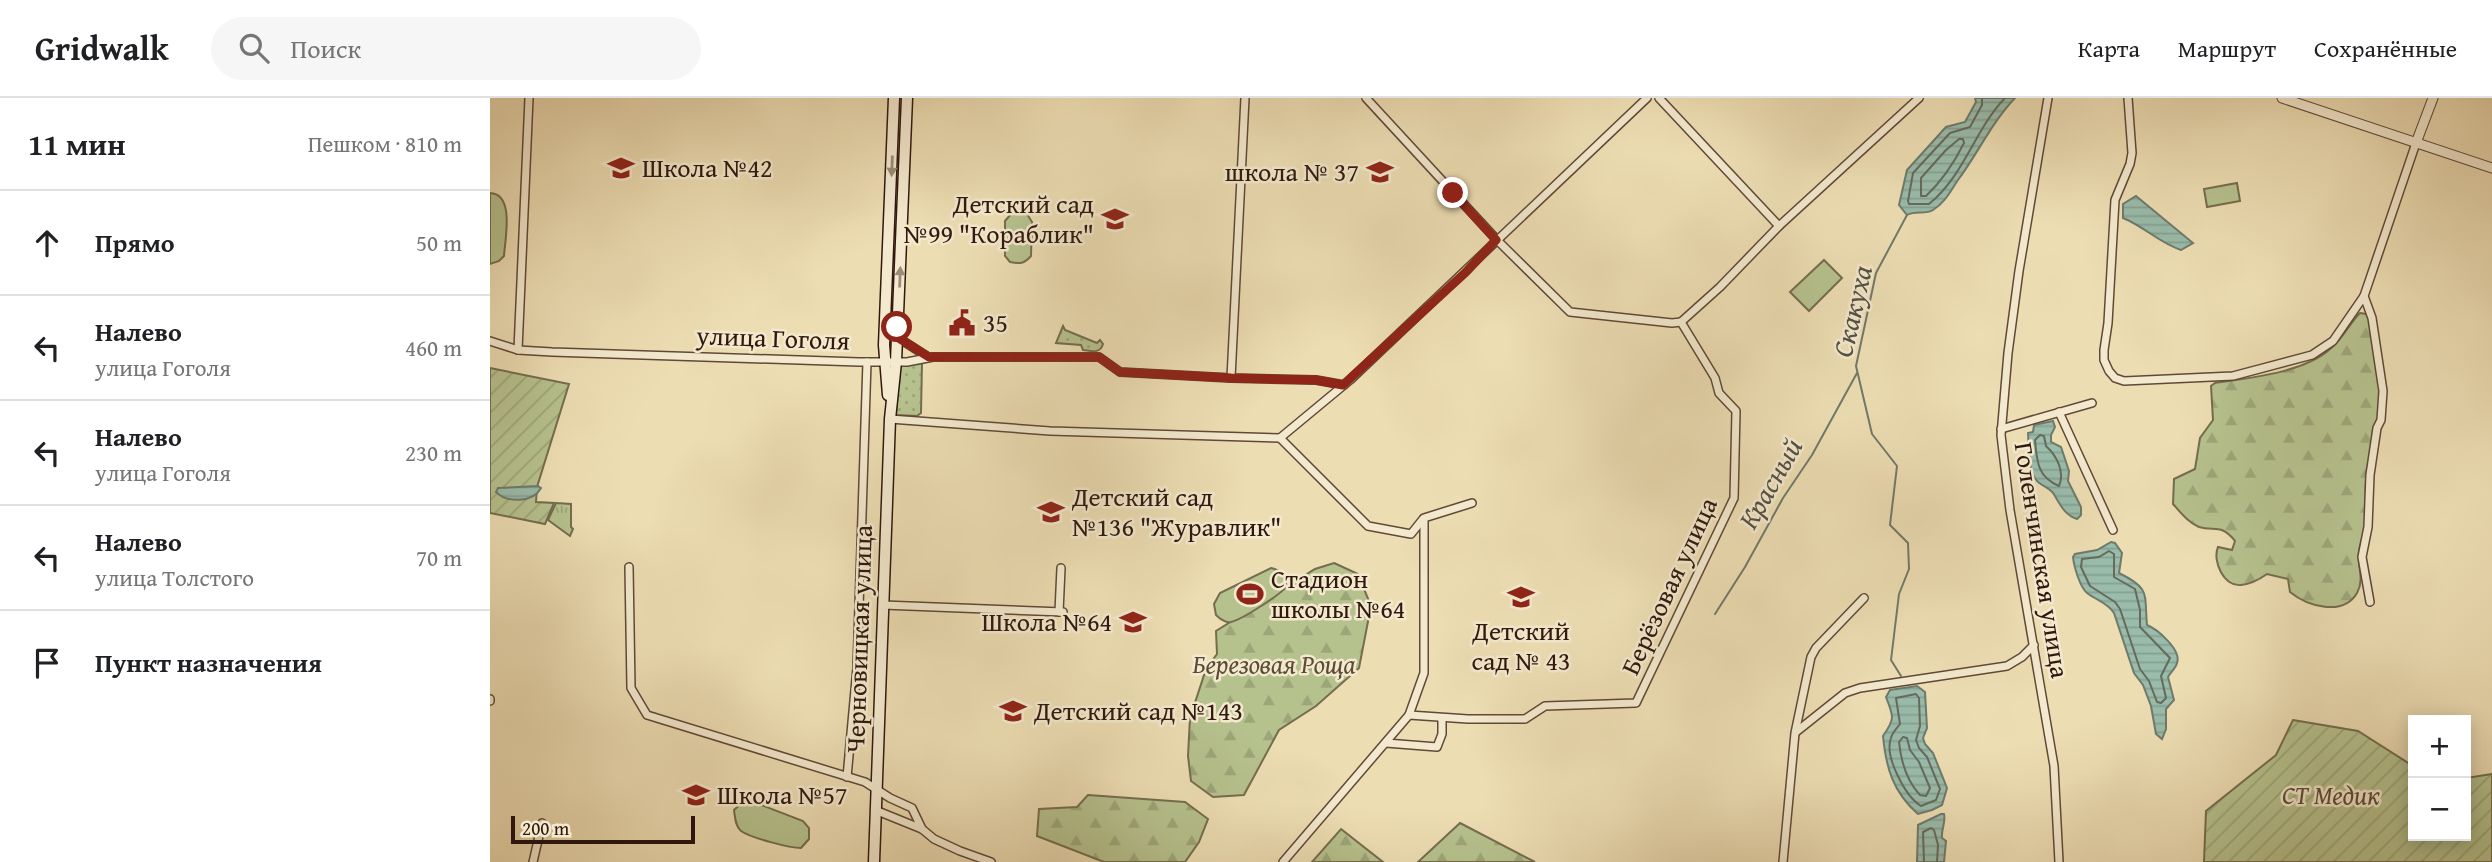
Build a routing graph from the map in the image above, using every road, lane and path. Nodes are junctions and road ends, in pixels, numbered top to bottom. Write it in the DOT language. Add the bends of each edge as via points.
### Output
graph roads {
  1 [pos="529,98"];
  2 [pos="894,98"];
  3 [pos="907,98"];
  4 [pos="1245,98"];
  5 [pos="1366,98"];
  6 [pos="1647,98"];
  7 [pos="1659,98"];
  8 [pos="1919,98"];
  9 [pos="2048,98"];
  10 [pos="2129,98"];
  11 [pos="2282,98"];
  12 [pos="2433,98"];
  13 [pos="2416,143"];
  14 [pos="2492,167"];
  15 [pos="1779,226"];
  16 [pos="1496,240"];
  17 [pos="2364,296"];
  18 [pos="1681,322"];
  19 [pos="897,337"];
  20 [pos="490,341"];
  21 [pos="518,350"];
  22 [pos="929,357"];
  23 [pos="867,362"];
  24 [pos="890,362"];
  25 [pos="1231,378"];
  26 [pos="1343,385"];
  27 [pos="2092,403"];
  28 [pos="2059,412"];
  29 [pos="890,419"];
  30 [pos="2001,429"];
  31 [pos="1280,438"];
  32 [pos="1472,503"];
  33 [pos="1424,518"];
  34 [pos="2113,530"];
  35 [pos="629,567"];
  36 [pos="1061,568"];
  37 [pos="1864,598"];
  38 [pos="2370,602"];
  39 [pos="883,605"];
  40 [pos="2034,645"];
  41 [pos="1409,715"];
  42 [pos="1442,718"];
  43 [pos="1795,733"];
  44 [pos="1386,743"];
  45 [pos="847,777"];
  46 [pos="876,788"];
  47 [pos="875,810"];
  48 [pos="542,823"];
  49 [pos="922,829"];
  50 [pos="533,862"];
  51 [pos="874,862"];
  52 [pos="991,862"];
  53 [pos="1283,862"];
  54 [pos="1783,862"];
  55 [pos="2059,862"];
  1 -- 21 [label="street"];
  2 -- 24 [label="main road, Черновицкая улица, one-way"];
  19 -- 3 [label="main road, Черновицкая улица, one-way"];
  4 -- 25 [label="street"];
  5 -- 16 [label="street"];
  6 -- 16 [label="street"];
  7 -- 15 [label="street"];
  8 -- 15 [label="street"];
  9 -- 30 [label="street, Голенчинская улица" via="2019,271"];
  10 -- 17 [label="street" via="2132,153 2115,200 2104,350 2104,360 2115,378 2233,376 2312,355 2333,341"];
  11 -- 13 [label="street"];
  12 -- 13 [label="street"];
  13 -- 14 [label="street"];
  13 -- 17 [label="street"];
  15 -- 18 [label="street"];
  16 -- 18 [label="street" via="1570,312"];
  16 -- 26 [label="street"];
  17 -- 38 [label="street" via="2384,391 2362,557"];
  18 -- 42 [label="street, Берёзовая улица" via="1715,378 1719,393 1736,411 1734,498 1636,703 1545,706 1525,719"];
  19 -- 22 [label="street"];
  19 -- 24 [label="main road, Черновицкая улица"];
  20 -- 21 [label="street, улица Гоголя"];
  21 -- 23 [label="street, улица Гоголя"];
  22 -- 24 [label="street, улица Гоголя"];
  22 -- 25 [label="street, улица Гоголя" via="1099,357 1120,372"];
  23 -- 24 [label="street, улица Гоголя"];
  23 -- 45 [label="street" via="857,668"];
  24 -- 29 [label="main road, Черновицкая улица"];
  25 -- 26 [label="street, улица Гоголя"];
  26 -- 31 [label="street"];
  27 -- 28 [label="street"];
  28 -- 30 [label="street"];
  28 -- 34 [label="street"];
  29 -- 31 [label="street" via="1050,432"];
  29 -- 39 [label="main road, Черновицкая улица"];
  30 -- 40 [label="street, Голенчинская улица"];
  31 -- 33 [label="street" via="1368,526 1411,534"];
  32 -- 33 [label="street"];
  33 -- 41 [label="street" via="1424,673"];
  35 -- 45 [label="street" via="631,688 647,715"];
  36 -- 39 [label="street" via="1061,612"];
  37 -- 43 [label="street" via="1811,657"];
  39 -- 46 [label="main road, Черновицкая улица"];
  40 -- 43 [label="street" via="2007,666 1845,693"];
  40 -- 55 [label="street, Голенчинская улица" via="2054,766"];
  41 -- 42 [label="street"];
  41 -- 44 [label="street"];
  42 -- 44 [label="street" via="1437,747"];
  43 -- 54 [label="street"];
  44 -- 53 [label="street"];
  45 -- 46 [label="street"];
  46 -- 47 [label="main road, Черновицкая улица"];
  46 -- 49 [label="street" via="912,808"];
  47 -- 49 [label="street"];
  47 -- 51 [label="main road, Черновицкая улица"];
  48 -- 50 [label="street"];
  49 -- 52 [label="street" via="934,839"];
}
